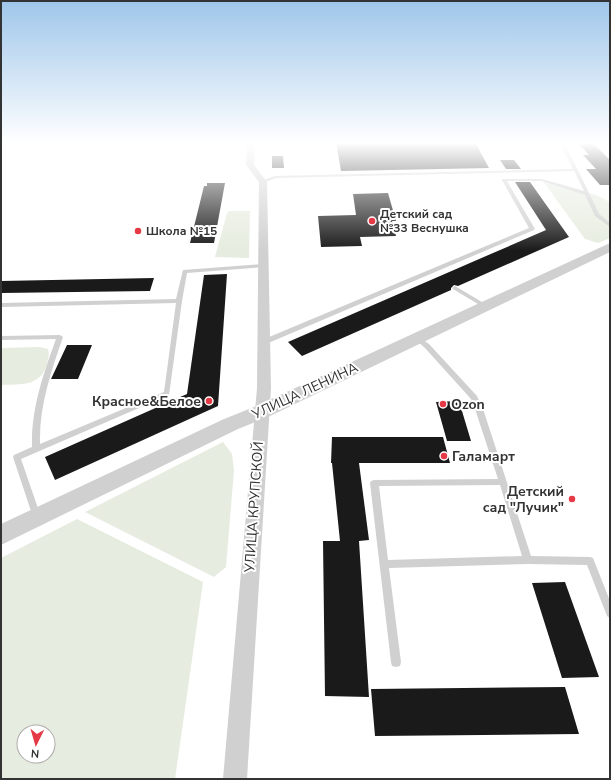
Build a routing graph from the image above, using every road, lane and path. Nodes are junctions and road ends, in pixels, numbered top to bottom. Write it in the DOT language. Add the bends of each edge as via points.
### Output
graph roads {
  1 [pos="260,178"];
  2 [pos="272,178"];
  3 [pos="580,178"];
  4 [pos="263,182"];
  5 [pos="587,194"];
  6 [pos="610,226"];
  7 [pos="610,247"];
  8 [pos="263,266"];
  9 [pos="429,272"];
  10 [pos="438,277"];
  11 [pos="455,288"];
  12 [pos="179,301"];
  13 [pos="1,305"];
  14 [pos="485,306"];
  15 [pos="1,338"];
  16 [pos="417,338"];
  17 [pos="264,342"];
  18 [pos="261,412"];
  19 [pos="36,449"];
  20 [pos="503,482"];
  21 [pos="37,518"];
  22 [pos="1,535"];
  23 [pos="528,560"];
  24 [pos="384,564"];
  25 [pos="610,612"];
  26 [pos="396,662"];
  27 [pos="235,779"];
  1 -- 4 [label="street"];
  2 -- 4 [label="lane"];
  3 -- 5 [label="lane"];
  4 -- 8 [label="street, УЛИЦА КРУПСКОЙ"];
  5 -- 6 [label="lane" via="597,215"];
  5 -- 9 [label="lane" via="542,180 504,180 532,229"];
  7 -- 14 [label="street, УЛИЦА ЛЕНИНА"];
  8 -- 12 [label="lane" via="185,272"];
  8 -- 17 [label="street, УЛИЦА КРУПСКОЙ"];
  9 -- 10 [label="lane"];
  9 -- 17 [label="lane"];
  11 -- 14 [label="lane"];
  12 -- 13 [label="lane"];
  12 -- 19 [label="lane" via="167,393"];
  14 -- 16 [label="street, УЛИЦА ЛЕНИНА"];
  15 -- 19 [label="lane" via="60,337 39,397 34,429"];
  16 -- 18 [label="street, УЛИЦА ЛЕНИНА"];
  16 -- 20 [label="lane" via="474,398"];
  17 -- 18 [label="street, УЛИЦА КРУПСКОЙ"];
  18 -- 21 [label="street, УЛИЦА ЛЕНИНА"];
  18 -- 27 [label="street, УЛИЦА КРУПСКОЙ"];
  19 -- 21 [label="lane" via="17,457"];
  20 -- 23 [label="lane"];
  20 -- 24 [label="lane" via="374,483"];
  21 -- 22 [label="street, УЛИЦА ЛЕНИНА"];
  23 -- 24 [label="lane"];
  23 -- 25 [label="lane" via="590,561"];
  24 -- 26 [label="lane"];
}
